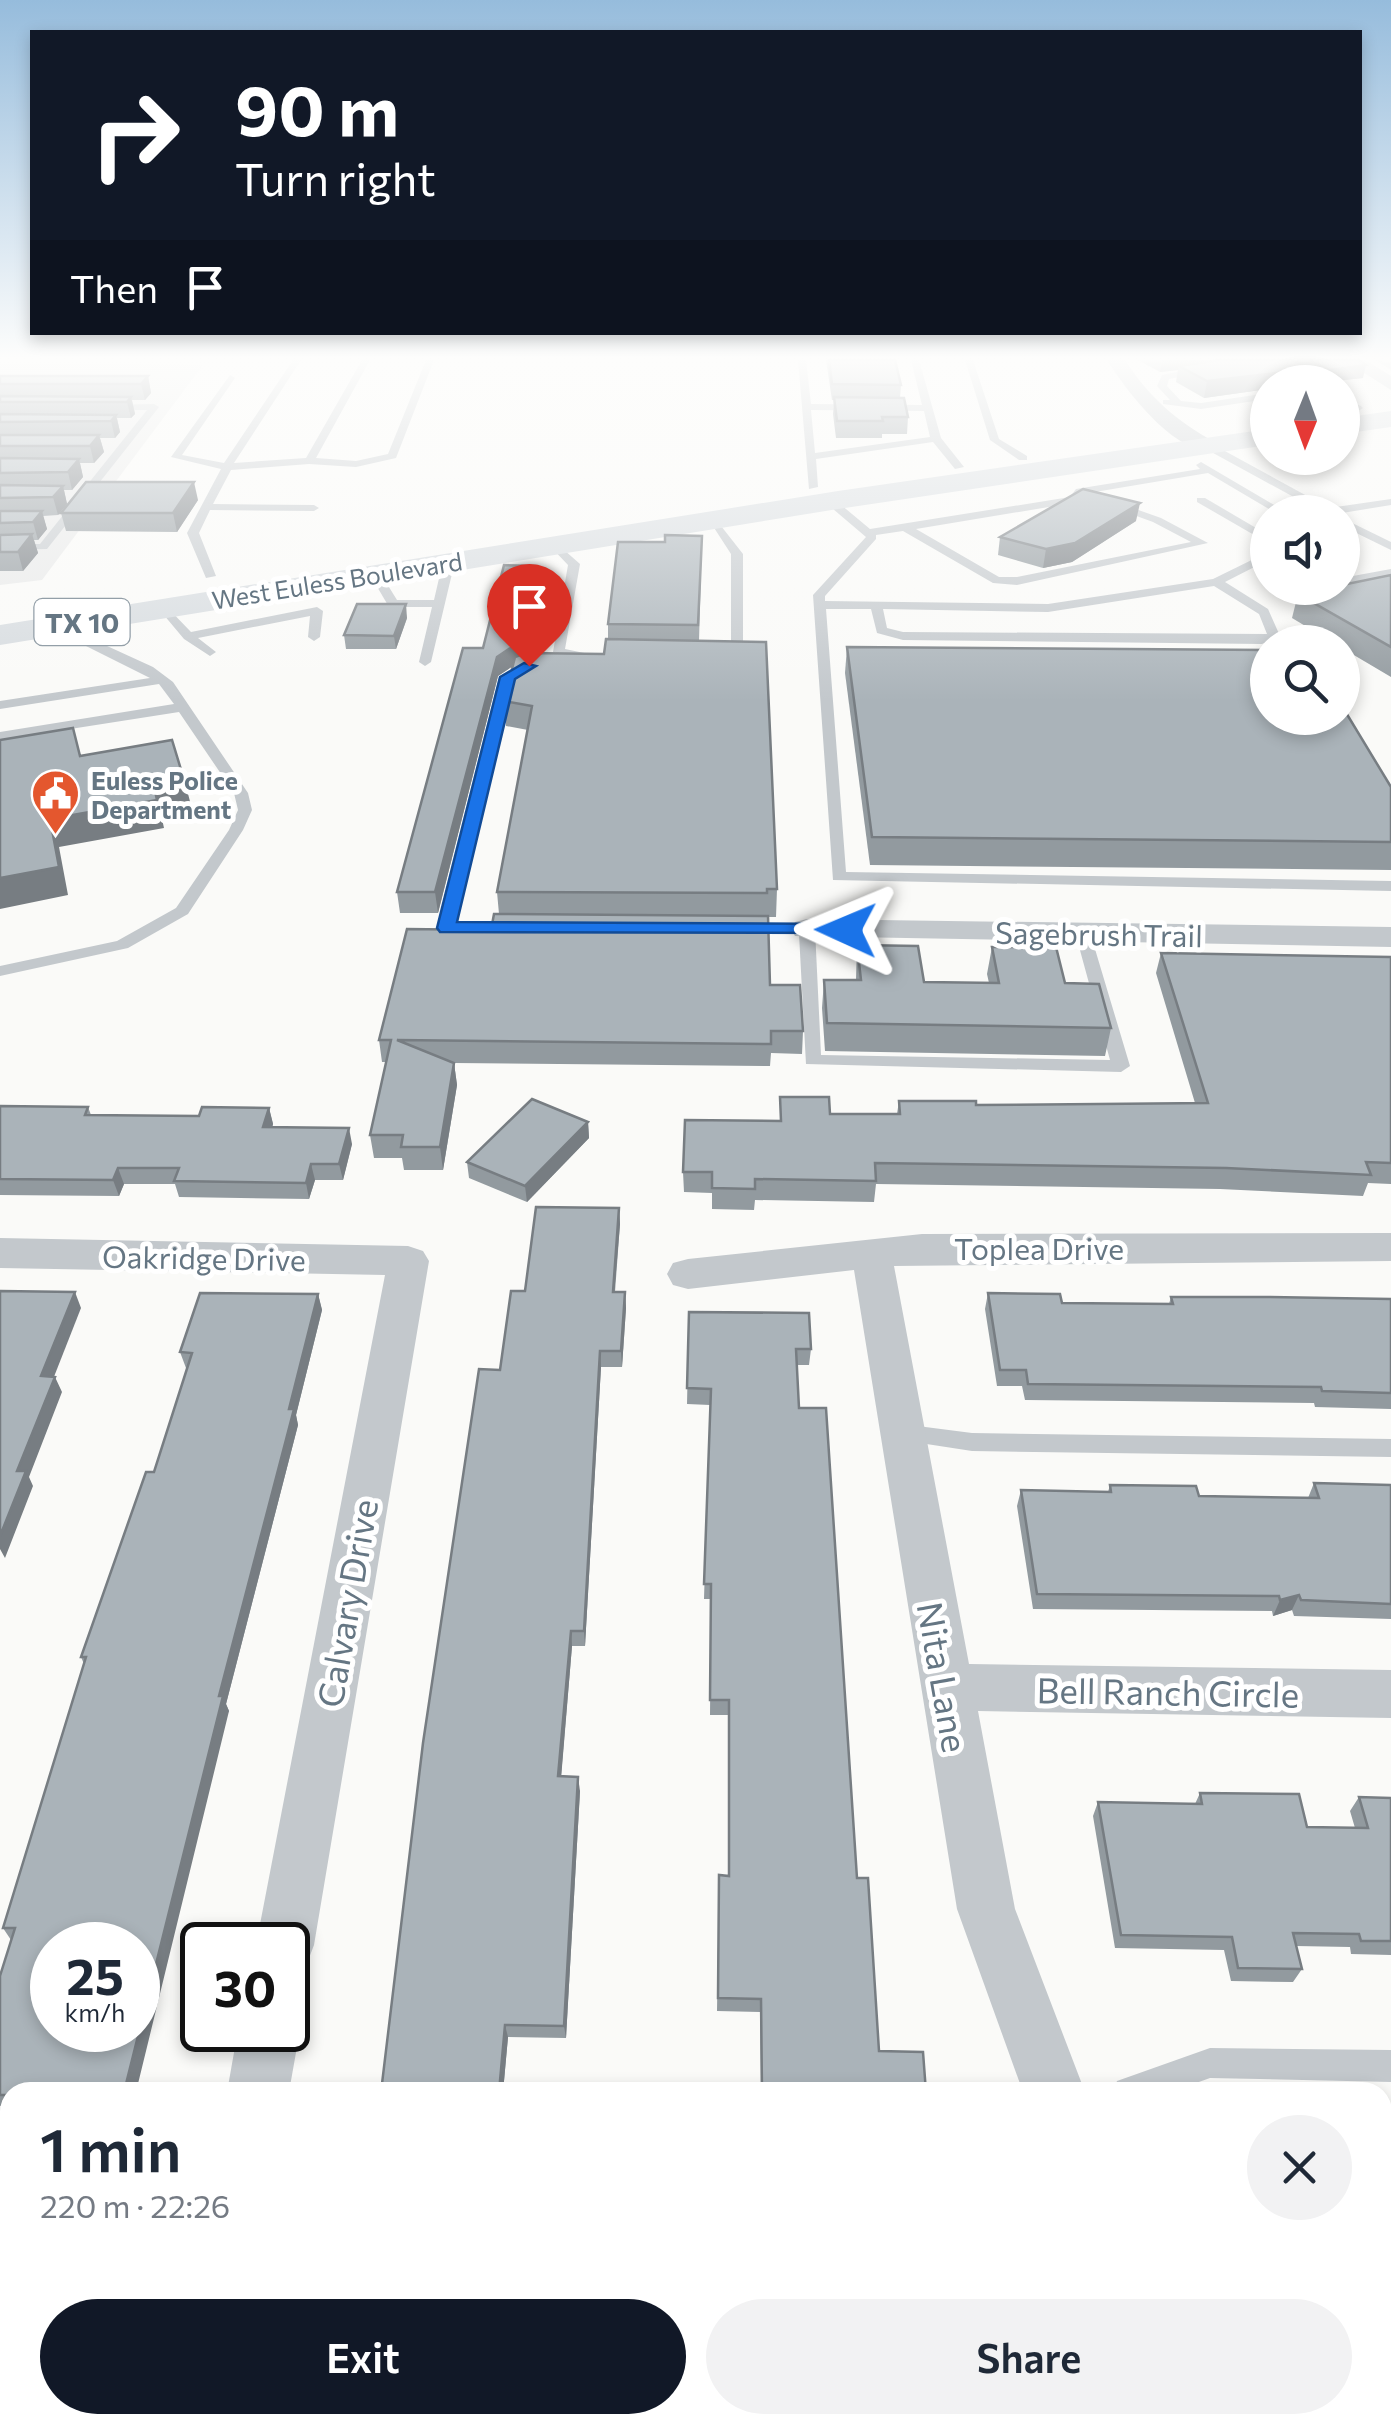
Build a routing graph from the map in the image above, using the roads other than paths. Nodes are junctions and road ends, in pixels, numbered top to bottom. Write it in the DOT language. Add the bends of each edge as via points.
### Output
graph roads {
  1 [pos="101,474"];
  2 [pos="224,474"];
  3 [pos="816,474"];
  4 [pos="841,474"];
  5 [pos="893,474"];
  6 [pos="917,474"];
  7 [pos="1129,474"];
  8 [pos="1227,474"];
  9 [pos="1244,474"];
  10 [pos="817,482"];
  11 [pos="1077,495"];
  12 [pos="1257,495"];
  13 [pos="1291,495"];
  14 [pos="66,496"];
  15 [pos="82,497"];
  16 [pos="1201,500"];
  17 [pos="1391,502"];
  18 [pos="208,507"];
  19 [pos="1360,507"];
  20 [pos="314,508"];
  21 [pos="714,520"];
  22 [pos="47,522"];
  23 [pos="63,522"];
  24 [pos="906,526"];
  25 [pos="1250,529"];
  26 [pos="1360,529"];
  27 [pos="868,533"];
  28 [pos="1387,543"];
  29 [pos="555,544"];
  30 [pos="0,546"];
  31 [pos="449,561"];
  32 [pos="1250,564"];
  33 [pos="1391,572"];
  34 [pos="375,573"];
  35 [pos="210,576"];
  36 [pos="1360,578"];
  37 [pos="1216,582"];
  38 [pos="316,597"];
  39 [pos="439,602"];
  40 [pos="0,605"];
  41 [pos="820,605"];
  42 [pos="876,606"];
  43 [pos="164,608"];
  44 [pos="83,622"];
  45 [pos="0,636"];
  46 [pos="188,636"];
  47 [pos="314,637"];
  48 [pos="210,652"];
  49 [pos="570,657"];
  50 [pos="608,657"];
  51 [pos="702,658"];
  52 [pos="425,662"];
  53 [pos="162,680"];
  54 [pos="0,705"];
  55 [pos="184,707"];
  56 [pos="0,736"];
  57 [pos="1391,886"];
  58 [pos="543,928"];
  59 [pos="717,929"];
  60 [pos="807,929"];
  61 [pos="1083,932"];
  62 [pos="1391,936"];
  63 [pos="0,971"];
  64 [pos="1391,1248"];
  65 [pos="870,1251"];
  66 [pos="0,1254"];
  67 [pos="408,1261"];
  68 [pos="688,1274"];
  69 [pos="902,1434"];
  70 [pos="1391,1448"];
  71 [pos="946,1688"];
  72 [pos="1391,1694"];
  73 [pos="289,1922"];
  74 [pos="265,2052"];
  75 [pos="1391,2066"];
  76 [pos="260,2082"];
  77 [pos="1050,2082"];
  78 [pos="1156,2082"];
  1 -- 15 [label="lane"];
  2 -- 18 [label="lane"];
  3 -- 10 [label="lane"];
  4 -- 10 [label="lane"];
  5 -- 10 [label="main road, West Euless Boulevard / TX 10"];
  6 -- 10 [label="main road, West Euless Boulevard / TX 10"];
  7 -- 11 [label="lane"];
  8 -- 12 [label="lane"];
  9 -- 13 [label="lane"];
  10 -- 21 [label="main road, West Euless Boulevard / TX 10"];
  10 -- 27 [label="lane"];
  10 -- 35 [label="main road, West Euless Boulevard / TX 10"];
  11 -- 24 [label="lane"];
  11 -- 24 [label="lane" via="1157,520 1202,543 997,581"];
  14 -- 15 [label="lane"];
  15 -- 23 [label="lane"];
  16 -- 25 [label="lane"];
  17 -- 19 [label="lane"];
  18 -- 20 [label="lane"];
  18 -- 35 [label="lane" via="194,533"];
  21 -- 29 [label="main road, West Euless Boulevard / TX 10"];
  21 -- 51 [label="lane" via="737,554 737,646 722,658"];
  22 -- 23 [label="lane"];
  23 -- 30 [label="lane" via="43,547"];
  24 -- 27 [label="lane"];
  26 -- 28 [label="lane"];
  27 -- 41 [label="lane" via="872,537 819,595"];
  29 -- 31 [label="main road, West Euless Boulevard / TX 10"];
  29 -- 49 [label="lane" via="574,564 558,646"];
  31 -- 34 [label="main road, West Euless Boulevard / TX 10"];
  31 -- 39 [label="lane"];
  32 -- 37 [label="lane"];
  33 -- 36 [label="lane"];
  34 -- 38 [label="main road, West Euless Boulevard / TX 10"];
  34 -- 39 [label="lane" via="392,604"];
  35 -- 40 [label="main road, West Euless Boulevard / TX 10"];
  35 -- 43 [label="main road" via="210,589"];
  37 -- 42 [label="lane" via="1048,608"];
  37 -- 42 [label="lane" via="1264,612 1274,636 903,636 881,630"];
  38 -- 43 [label="main road, West Euless Boulevard / TX 10"];
  38 -- 46 [label="lane"];
  38 -- 47 [label="lane"];
  39 -- 52 [label="lane"];
  41 -- 42 [label="lane"];
  41 -- 57 [label="lane" via="839,877"];
  43 -- 44 [label="main road, West Euless Boulevard / TX 10"];
  43 -- 46 [label="lane"];
  44 -- 45 [label="main road, West Euless Boulevard / TX 10"];
  44 -- 53 [label="lane" via="88,642"];
  46 -- 48 [label="lane"];
  49 -- 50 [label="lane"];
  49 -- 58 [label="lane" via="508,677 446,928"];
  53 -- 54 [label="lane"];
  53 -- 55 [label="lane"];
  55 -- 56 [label="lane"];
  55 -- 63 [label="lane" via="241,793 244,810 195,894 182,911 122,945"];
  59 -- 60 [label="lane"];
  60 -- 61 [label="street, Sagebrush Trail"];
  60 -- 61 [label="lane" via="812,1060 1121,1066"];
  61 -- 62 [label="street, Sagebrush Trail"];
  64 -- 65 [label="street, Toplea Drive"];
  65 -- 68 [label="street, Toplea Drive"];
  65 -- 69 [label="street, Nita Lane"];
  66 -- 67 [label="street, Oakridge Drive"];
  67 -- 73 [label="street, Calvary Drive"];
  69 -- 70 [label="lane" via="972,1442"];
  69 -- 71 [label="street, Nita Lane"];
  71 -- 72 [label="street, Bell Ranch Circle"];
  71 -- 77 [label="street, Nita Lane" via="986,1909"];
  74 -- 76 [label="street"];
  75 -- 78 [label="lane" via="1210,2063"];
}
